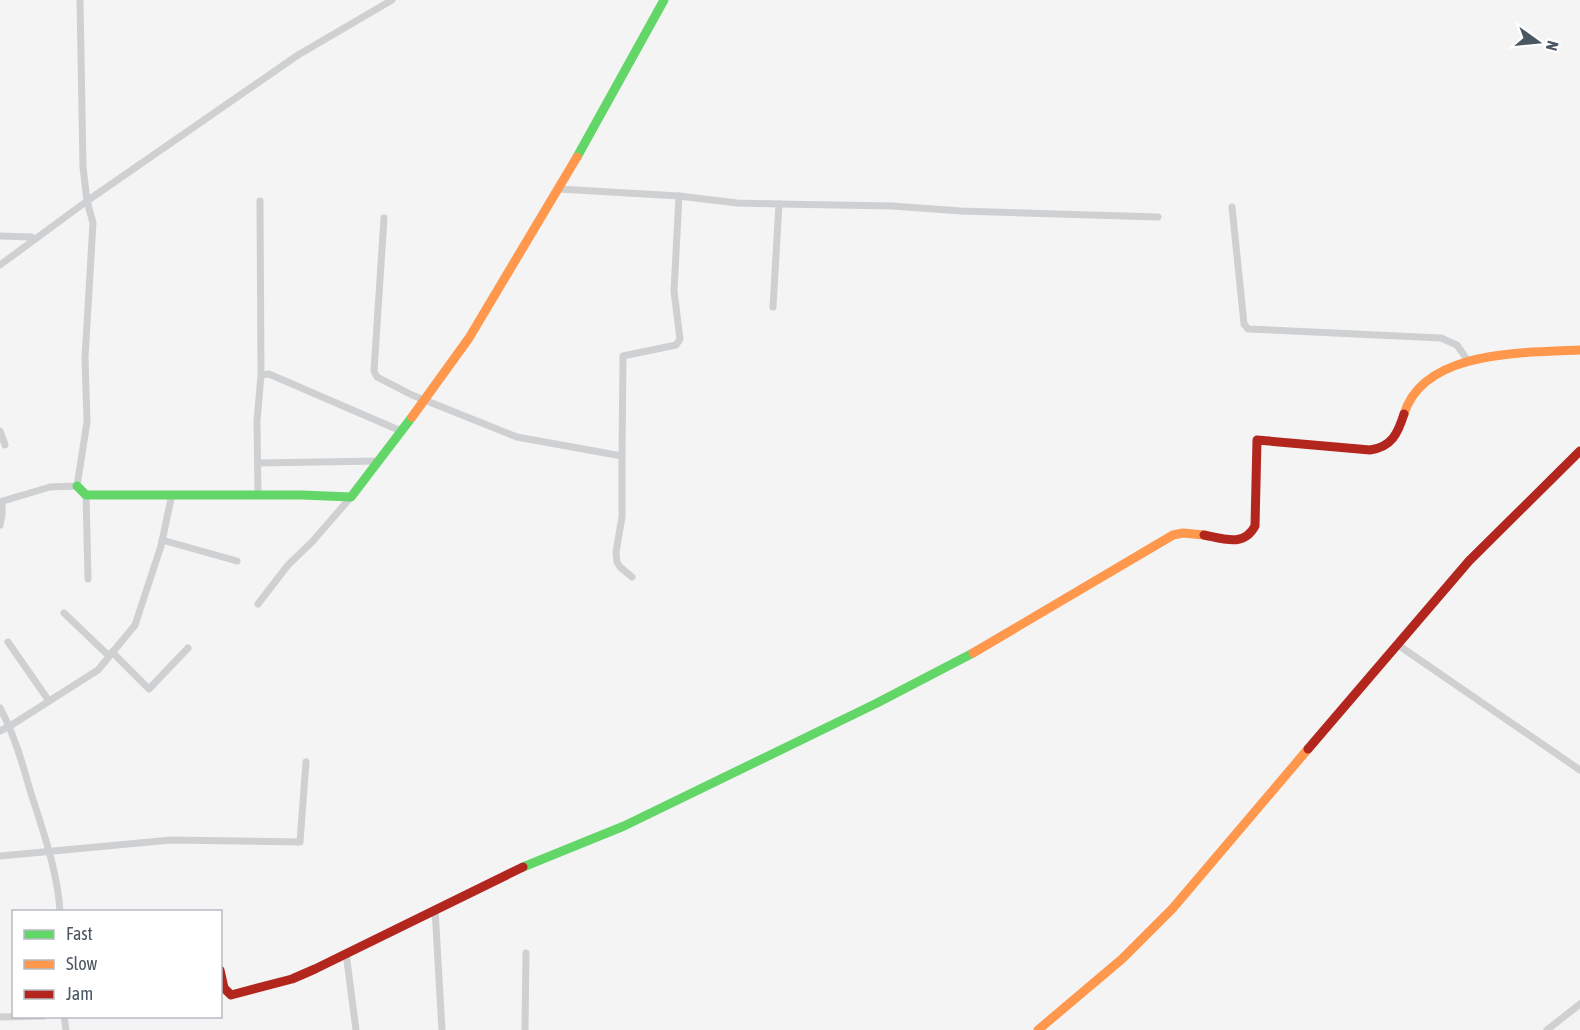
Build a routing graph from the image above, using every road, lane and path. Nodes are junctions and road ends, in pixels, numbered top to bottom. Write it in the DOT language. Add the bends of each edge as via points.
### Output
graph roads {
  1 [pos="80,0"];
  2 [pos="392,0"];
  3 [pos="664,0"];
  4 [pos="559,189"];
  5 [pos="679,196"];
  6 [pos="87,201"];
  7 [pos="260,201"];
  8 [pos="779,204"];
  9 [pos="1232,207"];
  10 [pos="1158,217"];
  11 [pos="384,218"];
  12 [pos="0,236"];
  13 [pos="35,239"];
  14 [pos="0,265"];
  15 [pos="773,307"];
  16 [pos="1580,350"];
  17 [pos="1468,361"];
  18 [pos="261,375"];
  19 [pos="425,401"];
  20 [pos="0,431"];
  21 [pos="401,431"];
  22 [pos="5,445"];
  23 [pos="1580,451"];
  24 [pos="622,456"];
  25 [pos="378,462"];
  26 [pos="258,463"];
  27 [pos="77,486"];
  28 [pos="172,494"];
  29 [pos="86,495"];
  30 [pos="258,495"];
  31 [pos="351,496"];
  32 [pos="1,502"];
  33 [pos="0,525"];
  34 [pos="162,540"];
  35 [pos="237,561"];
  36 [pos="632,576"];
  37 [pos="88,579"];
  38 [pos="258,604"];
  39 [pos="64,613"];
  40 [pos="8,642"];
  41 [pos="1398,645"];
  42 [pos="188,648"];
  43 [pos="111,654"];
  44 [pos="49,702"];
  45 [pos="0,708"];
  46 [pos="10,726"];
  47 [pos="0,731"];
  48 [pos="306,762"];
  49 [pos="1580,770"];
  50 [pos="48,852"];
  51 [pos="0,856"];
  52 [pos="435,909"];
  53 [pos="60,910"];
  54 [pos="346,953"];
  55 [pos="526,953"];
  56 [pos="222,978"];
  57 [pos="1580,1004"];
  58 [pos="356,1030"];
  59 [pos="442,1030"];
  60 [pos="525,1030"];
  61 [pos="1038,1030"];
  62 [pos="1547,1030"];
  1 -- 6 [label="street"];
  2 -- 6 [label="street" via="298,55"];
  3 -- 4 [label="street"];
  4 -- 5 [label="street"];
  4 -- 19 [label="street" via="469,338"];
  5 -- 8 [label="street"];
  5 -- 24 [label="street" via="675,291 680,339 676,345 623,356"];
  6 -- 13 [label="street"];
  6 -- 27 [label="street" via="93,223 85,358 87,422"];
  7 -- 18 [label="street"];
  8 -- 10 [label="street"];
  8 -- 15 [label="street"];
  9 -- 17 [label="street" via="1244,324 1248,329 1441,338 1457,345"];
  11 -- 19 [label="street" via="375,374"];
  12 -- 13 [label="street"];
  13 -- 14 [label="street"];
  16 -- 17 [label="street"];
  17 -- 52 [label="street" via="1449,368 1414,392 1395,438 1380,449 1257,440 1255,526 1246,539 1187,532 1173,535 877,703 624,826 523,867"];
  18 -- 21 [label="street" via="269,374"];
  18 -- 26 [label="street"];
  19 -- 21 [label="street"];
  19 -- 24 [label="street" via="517,437"];
  20 -- 22 [label="street"];
  21 -- 25 [label="street"];
  23 -- 41 [label="street" via="1469,561"];
  24 -- 36 [label="street" via="622,517 616,552 620,567"];
  25 -- 26 [label="street"];
  25 -- 31 [label="street"];
  26 -- 30 [label="street"];
  27 -- 29 [label="street"];
  27 -- 32 [label="street" via="50,487"];
  28 -- 29 [label="street"];
  28 -- 30 [label="street"];
  28 -- 34 [label="street"];
  29 -- 37 [label="street"];
  30 -- 31 [label="street"];
  31 -- 38 [label="street"];
  32 -- 33 [label="street"];
  34 -- 35 [label="street"];
  34 -- 43 [label="street" via="135,625"];
  39 -- 43 [label="street"];
  40 -- 44 [label="street"];
  41 -- 49 [label="street"];
  41 -- 61 [label="street" via="1173,908 1122,959"];
  42 -- 43 [label="street" via="149,688"];
  43 -- 44 [label="street" via="98,670"];
  44 -- 46 [label="street"];
  45 -- 46 [label="street"];
  46 -- 47 [label="street"];
  46 -- 50 [label="street"];
  48 -- 50 [label="street" via="300,842 171,840"];
  50 -- 51 [label="street"];
  50 -- 53 [label="street"];
  52 -- 54 [label="street"];
  52 -- 59 [label="street"];
  54 -- 56 [label="street" via="292,979 234,995 226,993"];
  54 -- 58 [label="street"];
  55 -- 60 [label="street"];
  57 -- 62 [label="street"];
}
